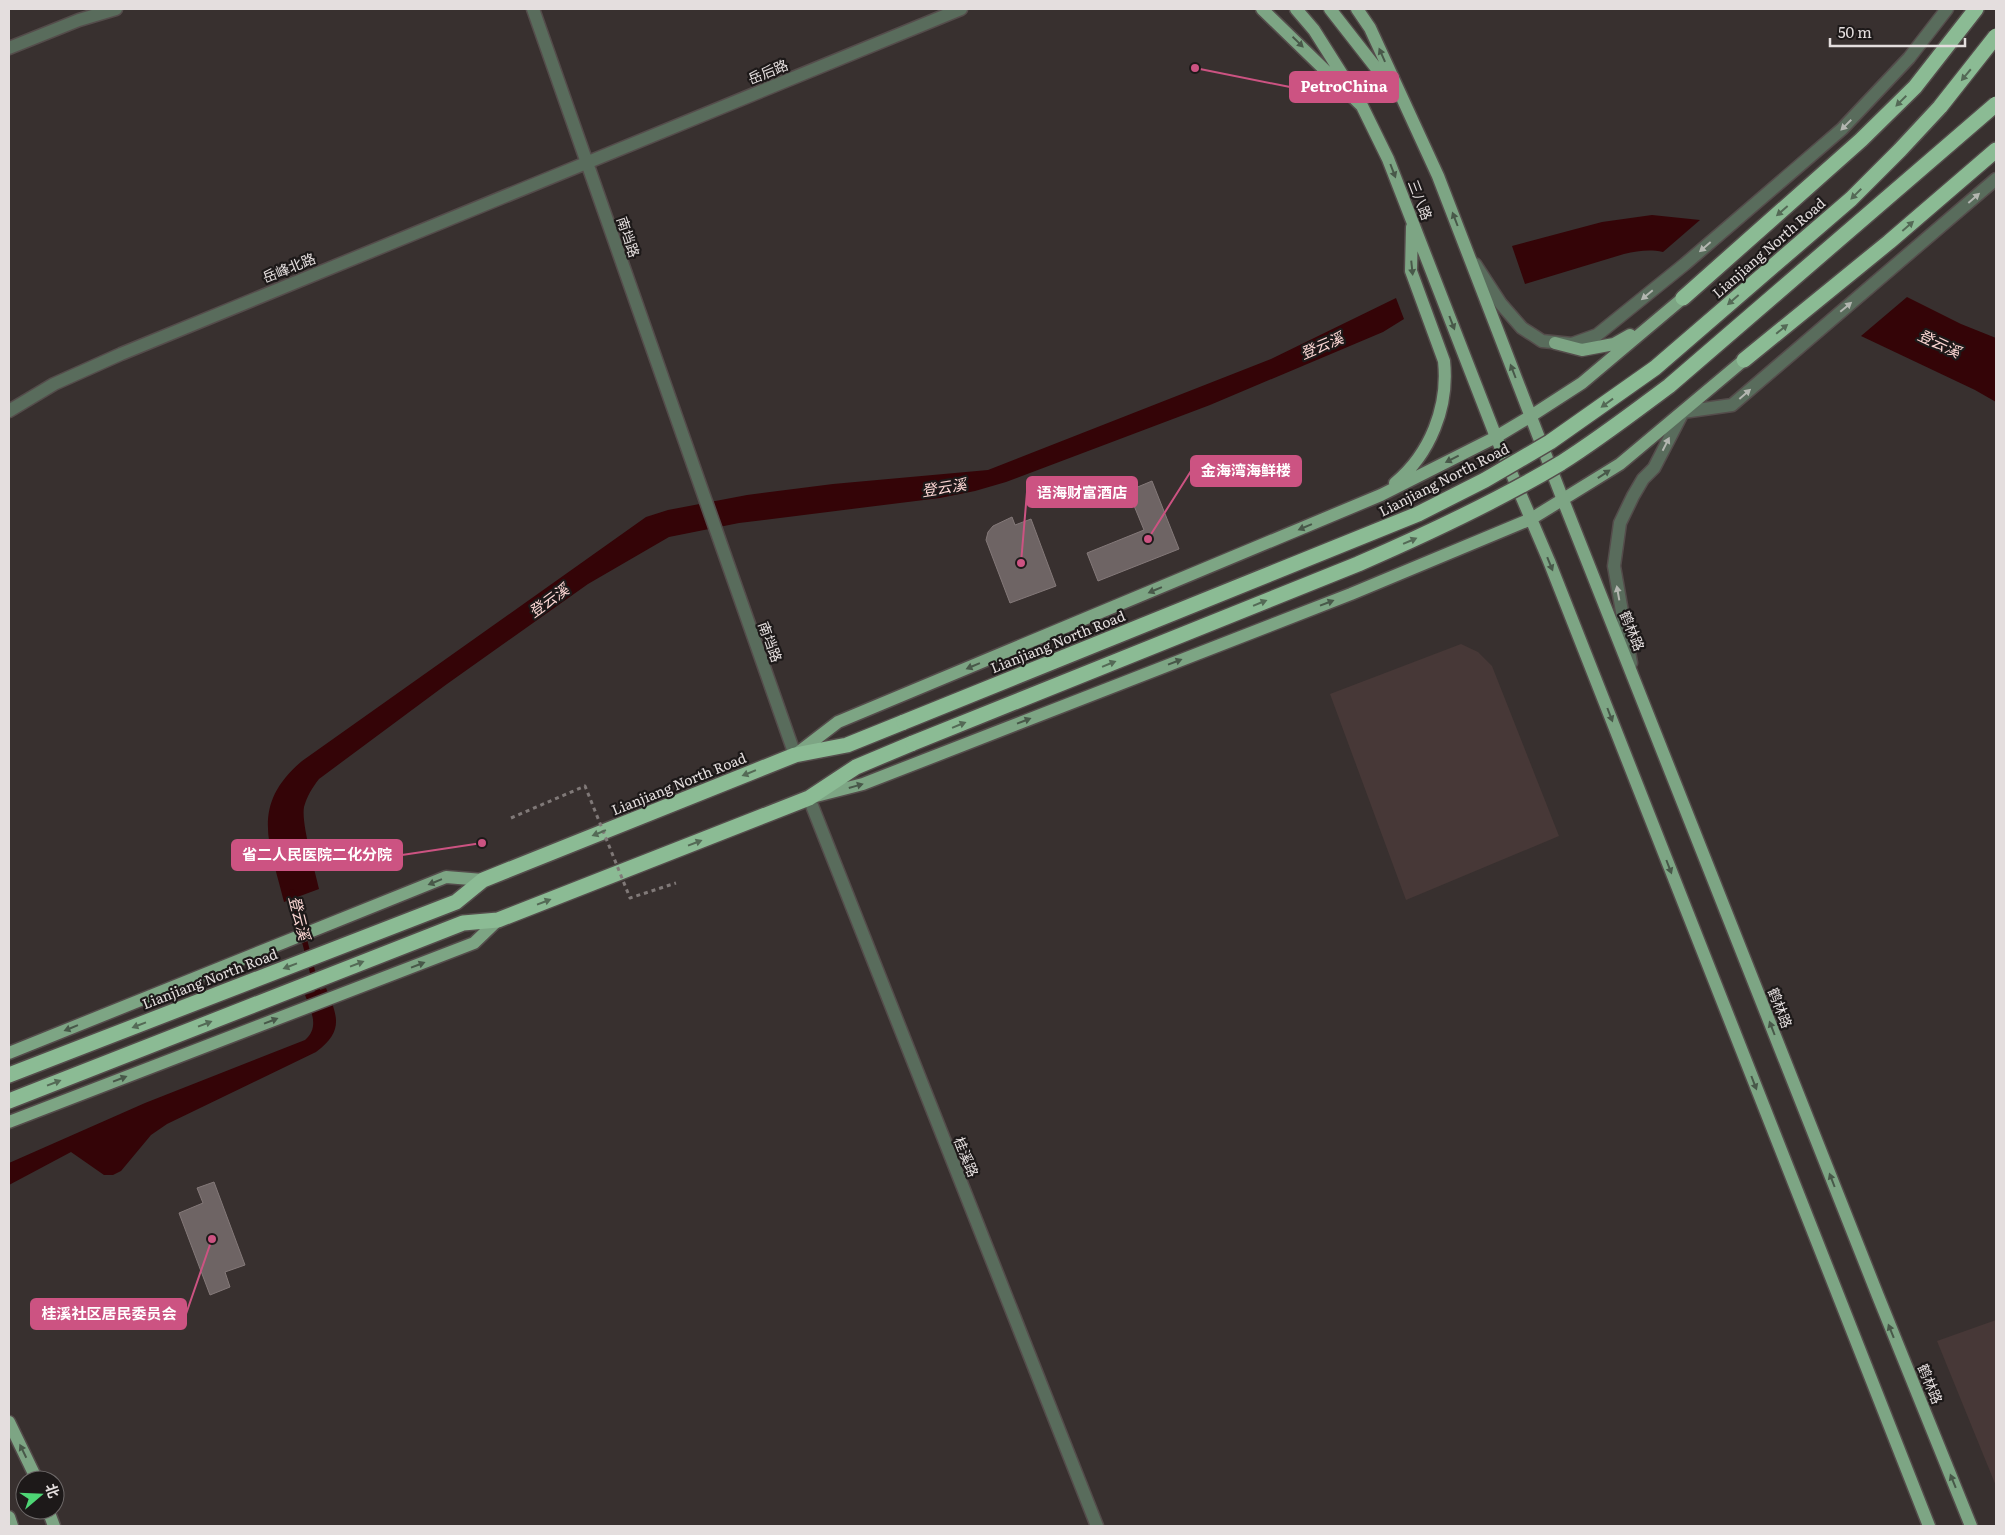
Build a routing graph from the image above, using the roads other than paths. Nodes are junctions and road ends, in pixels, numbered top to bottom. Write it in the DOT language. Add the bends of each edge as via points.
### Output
graph roads {
  1 [pos="116,9"];
  2 [pos="532,9"];
  3 [pos="961,9"];
  4 [pos="1262,9"];
  5 [pos="1296,9"];
  6 [pos="1330,9"];
  7 [pos="1357,9"];
  8 [pos="1947,9"];
  9 [pos="1976,9"];
  10 [pos="1996,36"];
  11 [pos="9,48"];
  12 [pos="1403,103"];
  13 [pos="1996,104"];
  14 [pos="1362,106"];
  15 [pos="1996,150"];
  16 [pos="586,163"];
  17 [pos="1996,179"];
  18 [pos="1412,219"];
  19 [pos="1467,251"];
  20 [pos="1683,298"];
  21 [pos="1656,321"];
  22 [pos="1555,343"];
  23 [pos="1744,360"];
  24 [pos="9,411"];
  25 [pos="1683,412"];
  26 [pos="1531,416"];
  27 [pos="1496,437"];
  28 [pos="1381,495"];
  29 [pos="1563,500"];
  30 [pos="1531,520"];
  31 [pos="1633,675"];
  32 [pos="795,755"];
  33 [pos="809,798"];
  34 [pos="482,880"];
  35 [pos="498,920"];
  36 [pos="9,1053"];
  37 [pos="9,1075"];
  38 [pos="9,1101"];
  39 [pos="9,1122"];
  40 [pos="9,1422"];
  41 [pos="32,1470"];
  42 [pos="9,1517"];
  43 [pos="12,1526"];
  44 [pos="1097,1526"];
  45 [pos="1929,1526"];
  46 [pos="1971,1526"];
  1 -- 11 [label="street"];
  2 -- 16 [label="street, 南垱路"];
  3 -- 16 [label="street, 岳后路"];
  4 -- 14 [label="main road, 三八路, one-way"];
  5 -- 14 [label="main road" via="1314,30"];
  6 -- 12 [label="main road"];
  12 -- 7 [label="main road, 三八路, one-way" via="1370,28"];
  8 -- 22 [label="street, one-way" via="1909,58 1842,130 1597,335 1572,344"];
  9 -- 20 [label="highway, one-way" via="1915,87 1868,134"];
  10 -- 32 [label="highway, Lianjiang North Road, one-way, bridge" via="1940,106 1851,199 1654,368 1550,442 1418,514 846,745"];
  19 -- 12 [label="main road, 三八路, one-way" via="1438,176"];
  33 -- 13 [label="highway, one-way, bridge" via="856,767 1428,534 1561,462 1669,386"];
  14 -- 18 [label="main road, 三八路, one-way"];
  23 -- 15 [label="highway, one-way"];
  16 -- 24 [label="street, 岳峰北路" via="121,354 54,384"];
  16 -- 32 [label="street, 南垱路"];
  25 -- 17 [label="street, one-way" via="1732,405"];
  18 -- 27 [label="main road, 三八路, one-way"];
  18 -- 28 [label="main road, one-way" via="1412,271 1444,362 1445,388 1427,444 1412,467"];
  19 -- 22 [label="street" via="1518,324 1542,341"];
  26 -- 19 [label="main road, 三八路, one-way"];
  20 -- 21 [label="main road"];
  21 -- 22 [label="main road" via="1614,344 1582,350"];
  21 -- 26 [label="main road" via="1582,383"];
  23 -- 25 [label="main road"];
  29 -- 25 [label="main road, one-way" via="1620,464"];
  31 -- 25 [label="street, one-way" via="1615,575 1616,545 1625,511 1654,468"];
  26 -- 27 [label="main road"];
  26 -- 29 [label="main road, 鹤林路"];
  27 -- 28 [label="main road, one-way"];
  27 -- 30 [label="main road, 三八路"];
  28 -- 32 [label="main road, one-way" via="838,722"];
  29 -- 30 [label="main road"];
  29 -- 31 [label="main road, 鹤林路"];
  33 -- 30 [label="main road, one-way" via="862,784 1342,598"];
  30 -- 45 [label="main road, 三八路, one-way"];
  46 -- 31 [label="main road, 鹤林路, one-way"];
  32 -- 34 [label="highway, Lianjiang North Road, one-way"];
  35 -- 33 [label="highway, one-way"];
  33 -- 44 [label="street, 桂溪路"];
  34 -- 36 [label="main road, one-way" via="446,877"];
  34 -- 37 [label="highway, Lianjiang North Road, one-way" via="456,902"];
  38 -- 35 [label="highway, one-way" via="463,923"];
  39 -- 35 [label="main road, one-way" via="474,943"];
  41 -- 40 [label="main road, one-way"];
  42 -- 43 [label="main road"];
}
